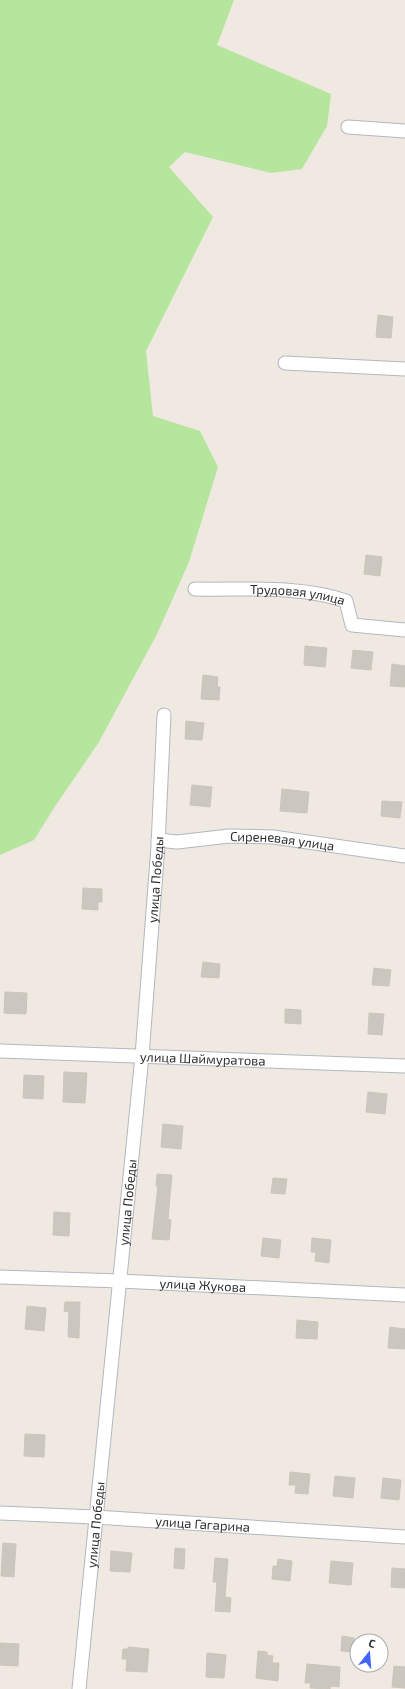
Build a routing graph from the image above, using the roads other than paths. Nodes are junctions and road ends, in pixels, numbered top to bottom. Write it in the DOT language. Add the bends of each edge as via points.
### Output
graph roads {
  1 [pos="348,127"];
  2 [pos="405,131"];
  3 [pos="285,363"];
  4 [pos="405,369"];
  5 [pos="195,589"];
  6 [pos="405,630"];
  7 [pos="164,715"];
  8 [pos="158,840"];
  9 [pos="405,856"];
  10 [pos="0,1051"];
  11 [pos="142,1056"];
  12 [pos="405,1066"];
  13 [pos="0,1277"];
  14 [pos="120,1281"];
  15 [pos="405,1295"];
  16 [pos="0,1512"];
  17 [pos="95,1516"];
  18 [pos="405,1537"];
  19 [pos="79,1689"];
  1 -- 2 [label="street"];
  3 -- 4 [label="street"];
  5 -- 6 [label="street, Трудовая улица" via="302,590 328,595 346,601 352,625"];
  7 -- 8 [label="street, улица Победы"];
  8 -- 9 [label="street, Сиреневая улица" via="178,842 229,836 273,837"];
  8 -- 11 [label="street, улица Победы"];
  10 -- 11 [label="street, улица Шаймуратова"];
  11 -- 12 [label="street, улица Шаймуратова"];
  11 -- 14 [label="street, улица Победы"];
  13 -- 14 [label="street, улица Жукова"];
  14 -- 15 [label="street, улица Жукова"];
  14 -- 17 [label="street, улица Победы"];
  16 -- 17 [label="street, улица Гагарина"];
  17 -- 18 [label="street, улица Гагарина"];
  17 -- 19 [label="street, улица Победы"];
}
